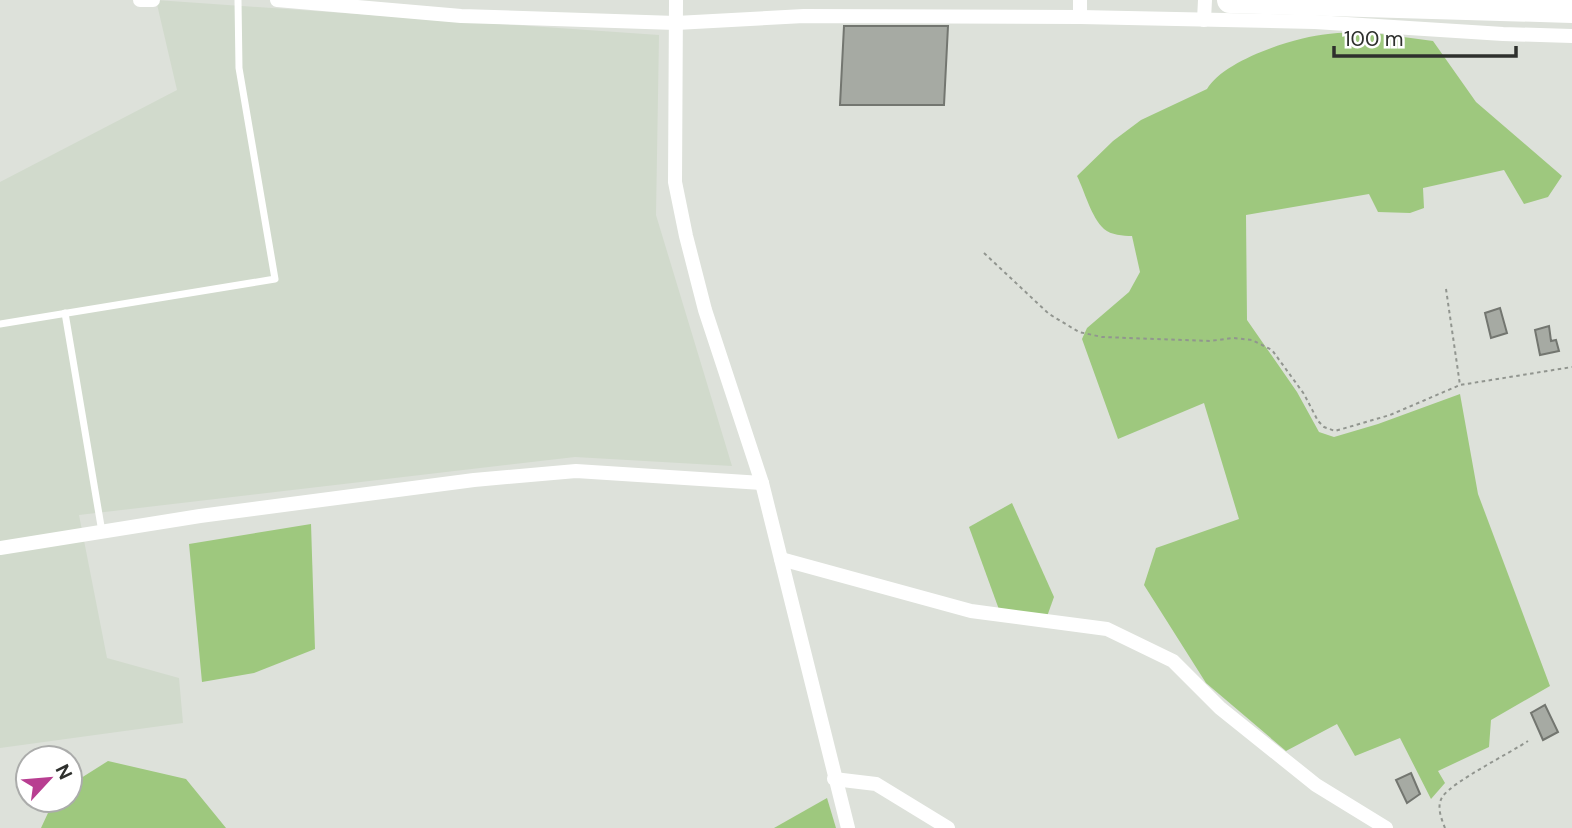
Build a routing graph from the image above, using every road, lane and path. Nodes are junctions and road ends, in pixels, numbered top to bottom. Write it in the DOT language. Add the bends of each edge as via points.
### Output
graph roads {
  1 [pos="140,0"];
  2 [pos="153,0"];
  3 [pos="238,0"];
  4 [pos="278,0"];
  5 [pos="1080,0"];
  6 [pos="1205,0"];
  7 [pos="1230,0"];
  8 [pos="676,1"];
  9 [pos="1572,10"];
  10 [pos="1080,17"];
  11 [pos="1204,20"];
  12 [pos="676,23"];
  13 [pos="1572,36"];
  14 [pos="984,253"];
  15 [pos="1446,289"];
  16 [pos="65,313"];
  17 [pos="0,324"];
  18 [pos="1572,367"];
  19 [pos="1460,385"];
  20 [pos="762,483"];
  21 [pos="102,532"];
  22 [pos="0,548"];
  23 [pos="780,559"];
  24 [pos="1528,741"];
  25 [pos="834,779"];
  26 [pos="848,828"];
  27 [pos="948,828"];
  28 [pos="1386,828"];
  29 [pos="1445,828"];
  1 -- 2 [label="street"];
  3 -- 16 [label="lane" via="239,68 275,279"];
  4 -- 12 [label="street" via="461,16"];
  5 -- 10 [label="street"];
  6 -- 11 [label="street"];
  7 -- 9 [label="highway"];
  8 -- 12 [label="street"];
  10 -- 11 [label="street"];
  10 -- 12 [label="street" via="804,16"];
  11 -- 13 [label="street"];
  12 -- 20 [label="street" via="675,182 705,310"];
  14 -- 19 [label="path" via="1049,314 1079,332 1102,337 1233,338 1252,340 1272,350 1318,421 1335,431 1390,415"];
  15 -- 19 [label="path"];
  16 -- 17 [label="lane"];
  16 -- 21 [label="lane"];
  18 -- 19 [label="path"];
  20 -- 21 [label="street" via="576,471 332,497"];
  20 -- 23 [label="street"];
  21 -- 22 [label="street"];
  23 -- 25 [label="street"];
  23 -- 28 [label="street" via="971,611 1107,629 1173,661 1220,708 1316,785"];
  24 -- 29 [label="path" via="1441,797 1439,811"];
  25 -- 26 [label="street"];
  25 -- 27 [label="street" via="876,783"];
}
